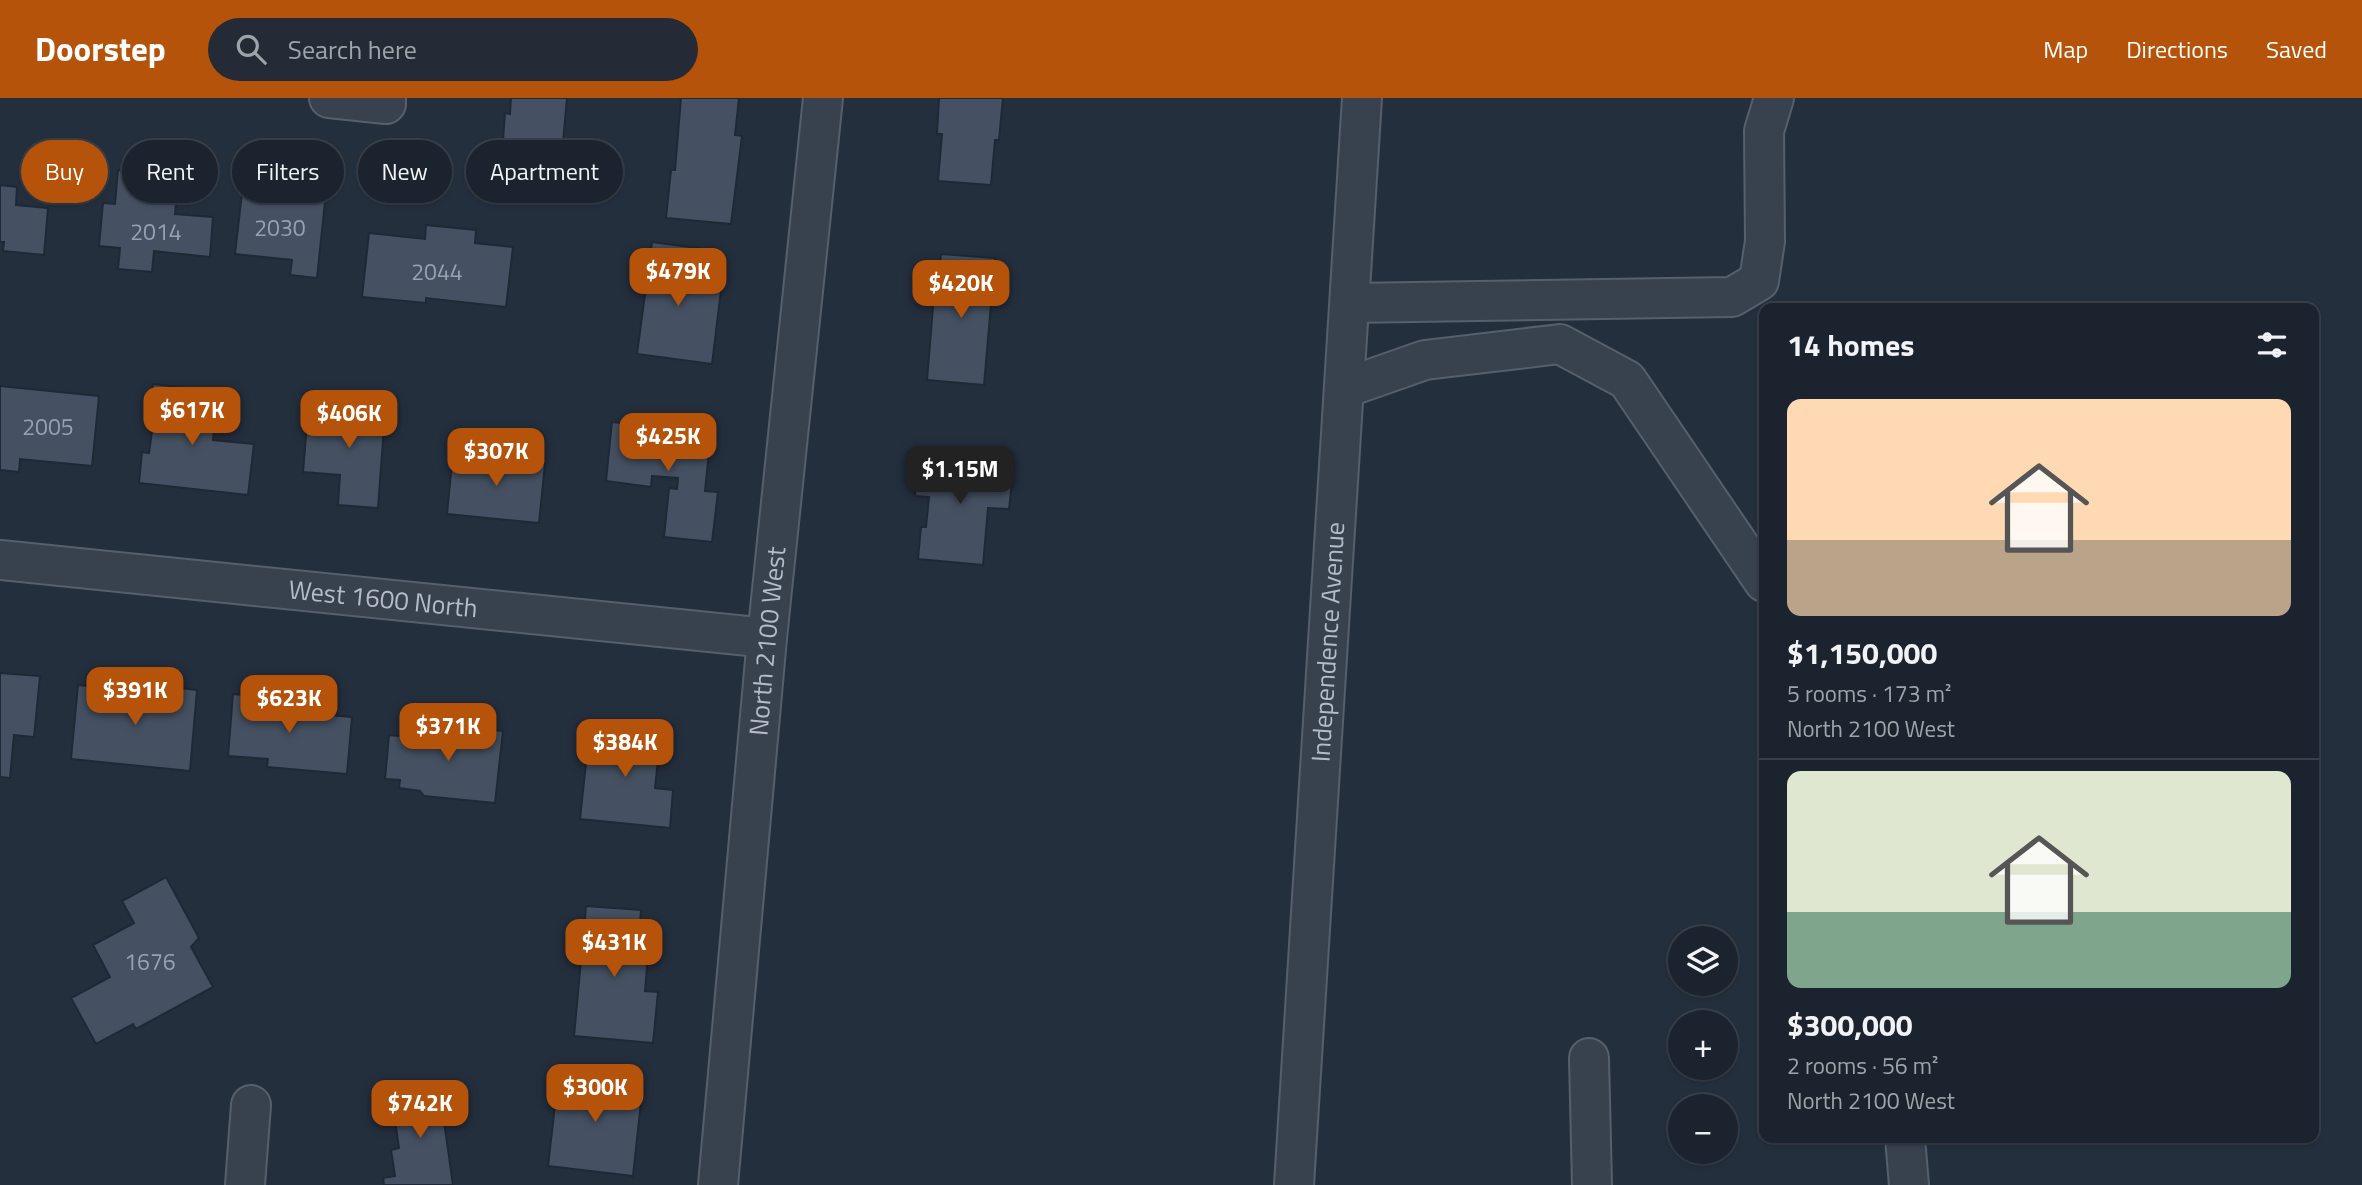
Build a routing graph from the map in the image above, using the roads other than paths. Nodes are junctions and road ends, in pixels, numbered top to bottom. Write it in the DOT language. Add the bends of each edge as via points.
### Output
graph roads {
  1 [pos="329,98"];
  2 [pos="823,98"];
  3 [pos="1362,98"];
  4 [pos="1774,98"];
  5 [pos="386,101"];
  6 [pos="1350,303"];
  7 [pos="1345,388"];
  8 [pos="0,560"];
  9 [pos="1759,575"];
  10 [pos="767,638"];
  11 [pos="1589,1058"];
  12 [pos="251,1105"];
  13 [pos="1905,1143"];
  14 [pos="244,1185"];
  15 [pos="718,1185"];
  16 [pos="1294,1185"];
  17 [pos="1592,1185"];
  18 [pos="1909,1185"];
  1 -- 5 [label="street"];
  2 -- 10 [label="street, North 2100 West"];
  3 -- 6 [label="street, Independence Avenue"];
  4 -- 6 [label="street" via="1764,131 1765,241 1759,281 1732,297"];
  6 -- 7 [label="street, Independence Avenue"];
  7 -- 9 [label="street" via="1425,360 1560,344 1627,380"];
  7 -- 16 [label="street, Independence Avenue"];
  8 -- 10 [label="street, West 1600 North"];
  10 -- 15 [label="street, North 2100 West"];
  11 -- 17 [label="street"];
  12 -- 14 [label="street"];
  13 -- 18 [label="street"];
}
